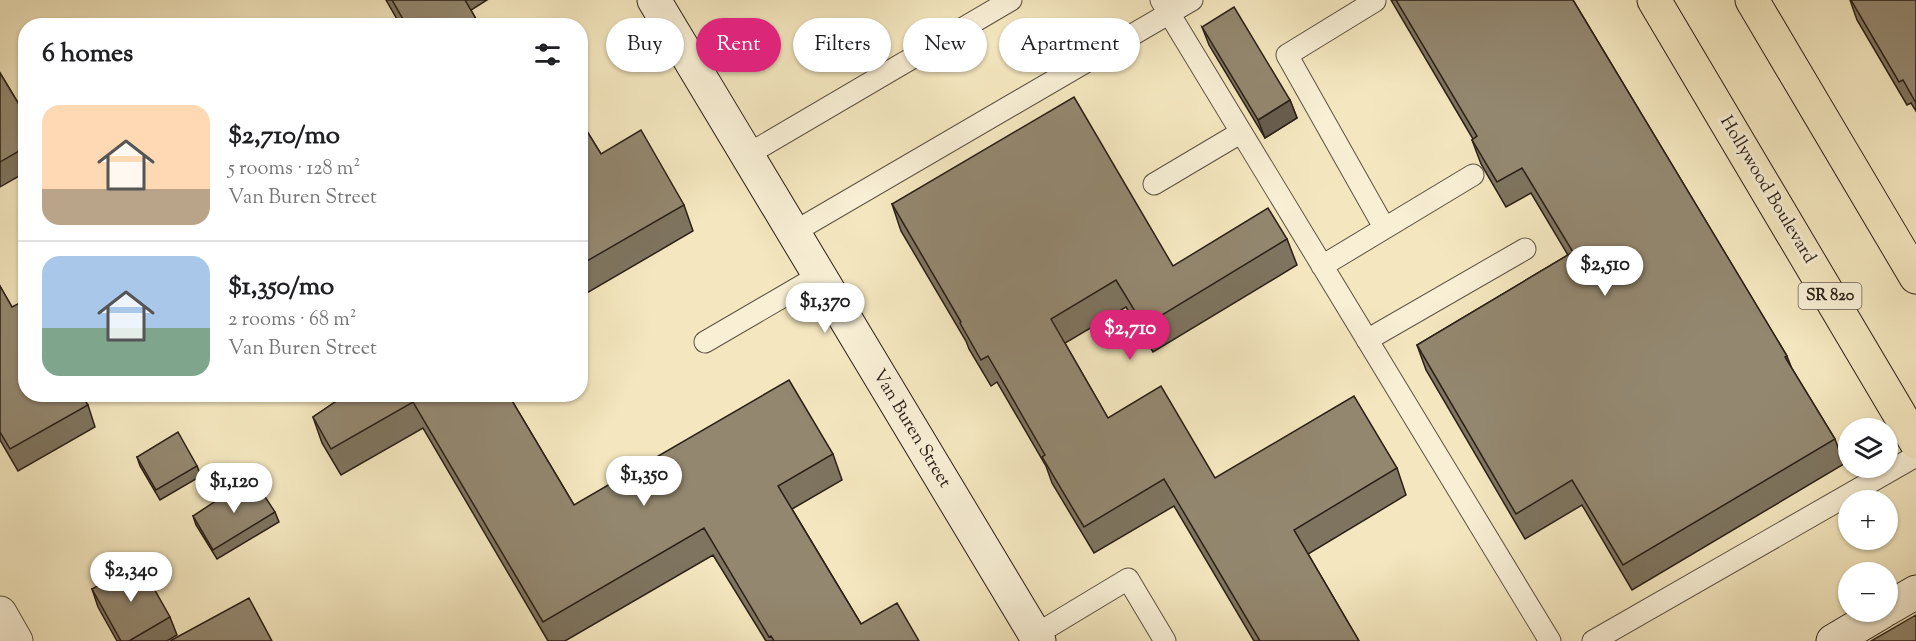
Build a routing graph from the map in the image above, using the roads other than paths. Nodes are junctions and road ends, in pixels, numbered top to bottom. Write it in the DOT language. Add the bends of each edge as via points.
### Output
graph roads {
  1 [pos="654,0"];
  2 [pos="1011,0"];
  3 [pos="1192,0"];
  4 [pos="1654,0"];
  5 [pos="1752,0"];
  6 [pos="1375,1"];
  7 [pos="1165,7"];
  8 [pos="1240,133"];
  9 [pos="747,155"];
  10 [pos="1473,175"];
  11 [pos="1154,184"];
  12 [pos="1384,227"];
  13 [pos="794,232"];
  14 [pos="1526,249"];
  15 [pos="1322,266"];
  16 [pos="820,275"];
  17 [pos="1916,276"];
  18 [pos="1367,340"];
  19 [pos="705,342"];
  20 [pos="1916,442"];
  21 [pos="1916,456"];
  22 [pos="1916,592"];
  23 [pos="1898,603"];
  24 [pos="1865,622"];
  25 [pos="1037,638"];
  26 [pos="1165,641"];
  27 [pos="1550,641"];
  28 [pos="1593,641"];
  29 [pos="1833,641"];
  1 -- 9 [label="main road, Van Buren Street"];
  2 -- 9 [label="lane"];
  3 -- 7 [label="lane"];
  4 -- 20 [label="main road, Hollywood Boulevard / SR 820"];
  5 -- 17 [label="main road"];
  6 -- 12 [label="lane" via="1287,55"];
  7 -- 8 [label="lane"];
  7 -- 13 [label="lane"];
  8 -- 11 [label="lane"];
  8 -- 15 [label="lane"];
  9 -- 13 [label="main road, Van Buren Street"];
  10 -- 12 [label="lane"];
  12 -- 15 [label="lane"];
  13 -- 16 [label="main road, Van Buren Street"];
  14 -- 18 [label="lane"];
  15 -- 18 [label="lane"];
  16 -- 19 [label="lane"];
  16 -- 25 [label="main road, Van Buren Street"];
  18 -- 27 [label="lane"];
  21 -- 28 [label="lane"];
  22 -- 23 [label="main road"];
  24 -- 29 [label="main road"];
  25 -- 26 [label="lane" via="1128,579"];
}
